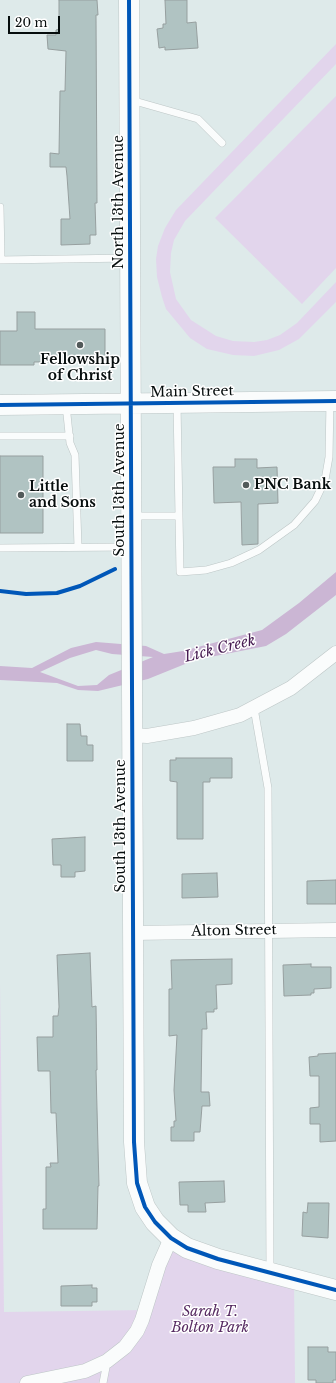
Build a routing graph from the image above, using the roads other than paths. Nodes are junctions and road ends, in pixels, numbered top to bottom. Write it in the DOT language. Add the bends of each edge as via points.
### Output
graph roads {
  1 [pos="129,0"];
  2 [pos="129,100"];
  3 [pos="222,143"];
  4 [pos="0,207"];
  5 [pos="130,258"];
  6 [pos="0,260"];
  7 [pos="333,401"];
  8 [pos="130,403"];
  9 [pos="177,403"];
  10 [pos="66,404"];
  11 [pos="0,405"];
  12 [pos="0,436"];
  13 [pos="70,436"];
  14 [pos="131,516"];
  15 [pos="178,516"];
  16 [pos="78,547"];
  17 [pos="131,547"];
  18 [pos="0,548"];
  19 [pos="336,653"];
  20 [pos="254,708"];
  21 [pos="131,735"];
  22 [pos="336,930"];
  23 [pos="268,931"];
  24 [pos="132,933"];
  25 [pos="171,1238"];
  26 [pos="270,1272"];
  27 [pos="336,1290"];
  28 [pos="107,1361"];
  29 [pos="27,1383"];
  30 [pos="103,1383"];
  1 -- 2 [label="street, North 13th Avenue"];
  2 -- 3 [label="lane" via="198,118"];
  2 -- 5 [label="street, North 13th Avenue"];
  4 -- 6 [label="lane"];
  5 -- 6 [label="lane"];
  5 -- 8 [label="street, North 13th Avenue"];
  7 -- 9 [label="street, Main Street"];
  7 -- 15 [label="lane" via="325,480 315,501 294,525 259,550 231,563 206,570 180,572"];
  8 -- 9 [label="street, Main Street"];
  8 -- 10 [label="street, Main Street"];
  8 -- 14 [label="street, South 13th Avenue"];
  9 -- 15 [label="lane"];
  10 -- 11 [label="street, Main Street"];
  10 -- 13 [label="lane"];
  12 -- 13 [label="lane"];
  13 -- 16 [label="lane" via="75,455"];
  14 -- 15 [label="lane"];
  14 -- 17 [label="street, South 13th Avenue"];
  16 -- 17 [label="lane"];
  16 -- 18 [label="lane"];
  17 -- 21 [label="street, South 13th Avenue"];
  19 -- 20 [label="street" via="302,680"];
  20 -- 21 [label="street" via="194,728 147,736"];
  20 -- 23 [label="lane" via="268,788"];
  21 -- 24 [label="street, South 13th Avenue"];
  22 -- 23 [label="street, Alton Street"];
  23 -- 24 [label="street, Alton Street"];
  23 -- 26 [label="lane"];
  24 -- 25 [label="street, South 13th Avenue" via="135,1171 140,1196 149,1215"];
  25 -- 26 [label="street, South 13th Avenue" via="198,1252"];
  25 -- 28 [label="street" via="137,1331 125,1347"];
  26 -- 27 [label="street, South 13th Avenue"];
  28 -- 29 [label="street" via="85,1371"];
  28 -- 30 [label="lane"];
}
